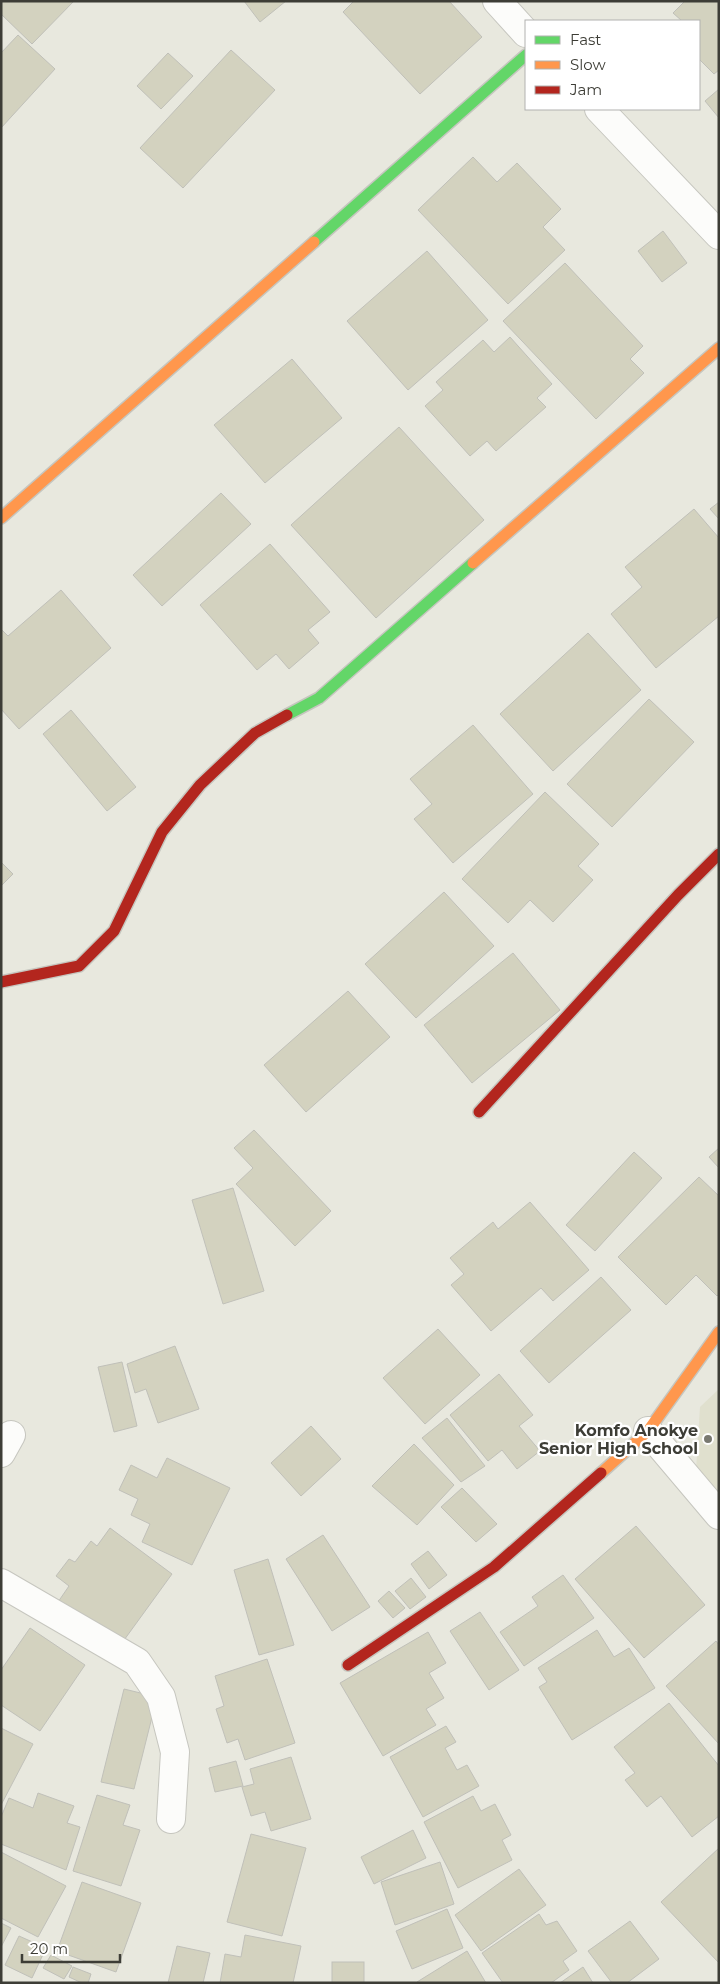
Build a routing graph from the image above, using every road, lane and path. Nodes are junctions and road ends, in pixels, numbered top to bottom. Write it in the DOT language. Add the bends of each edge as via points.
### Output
graph roads {
  1 [pos="497,1"];
  2 [pos="525,32"];
  3 [pos="525,56"];
  4 [pos="599,110"];
  5 [pos="719,234"];
  6 [pos="719,348"];
  7 [pos="1,518"];
  8 [pos="719,854"];
  9 [pos="1,982"];
  10 [pos="479,1112"];
  11 [pos="719,1332"];
  12 [pos="648,1431"];
  13 [pos="719,1514"];
  14 [pos="1,1583"];
  15 [pos="348,1665"];
  16 [pos="171,1819"];
  1 -- 2 [label="street"];
  3 -- 7 [label="street"];
  4 -- 5 [label="street"];
  6 -- 9 [label="street" via="320,698 255,733 200,785 162,832 114,931 80,966"];
  8 -- 10 [label="street"];
  11 -- 12 [label="street"];
  12 -- 13 [label="street"];
  12 -- 15 [label="street" via="494,1567"];
  14 -- 16 [label="street" via="137,1662 160,1697 175,1752"];
}
